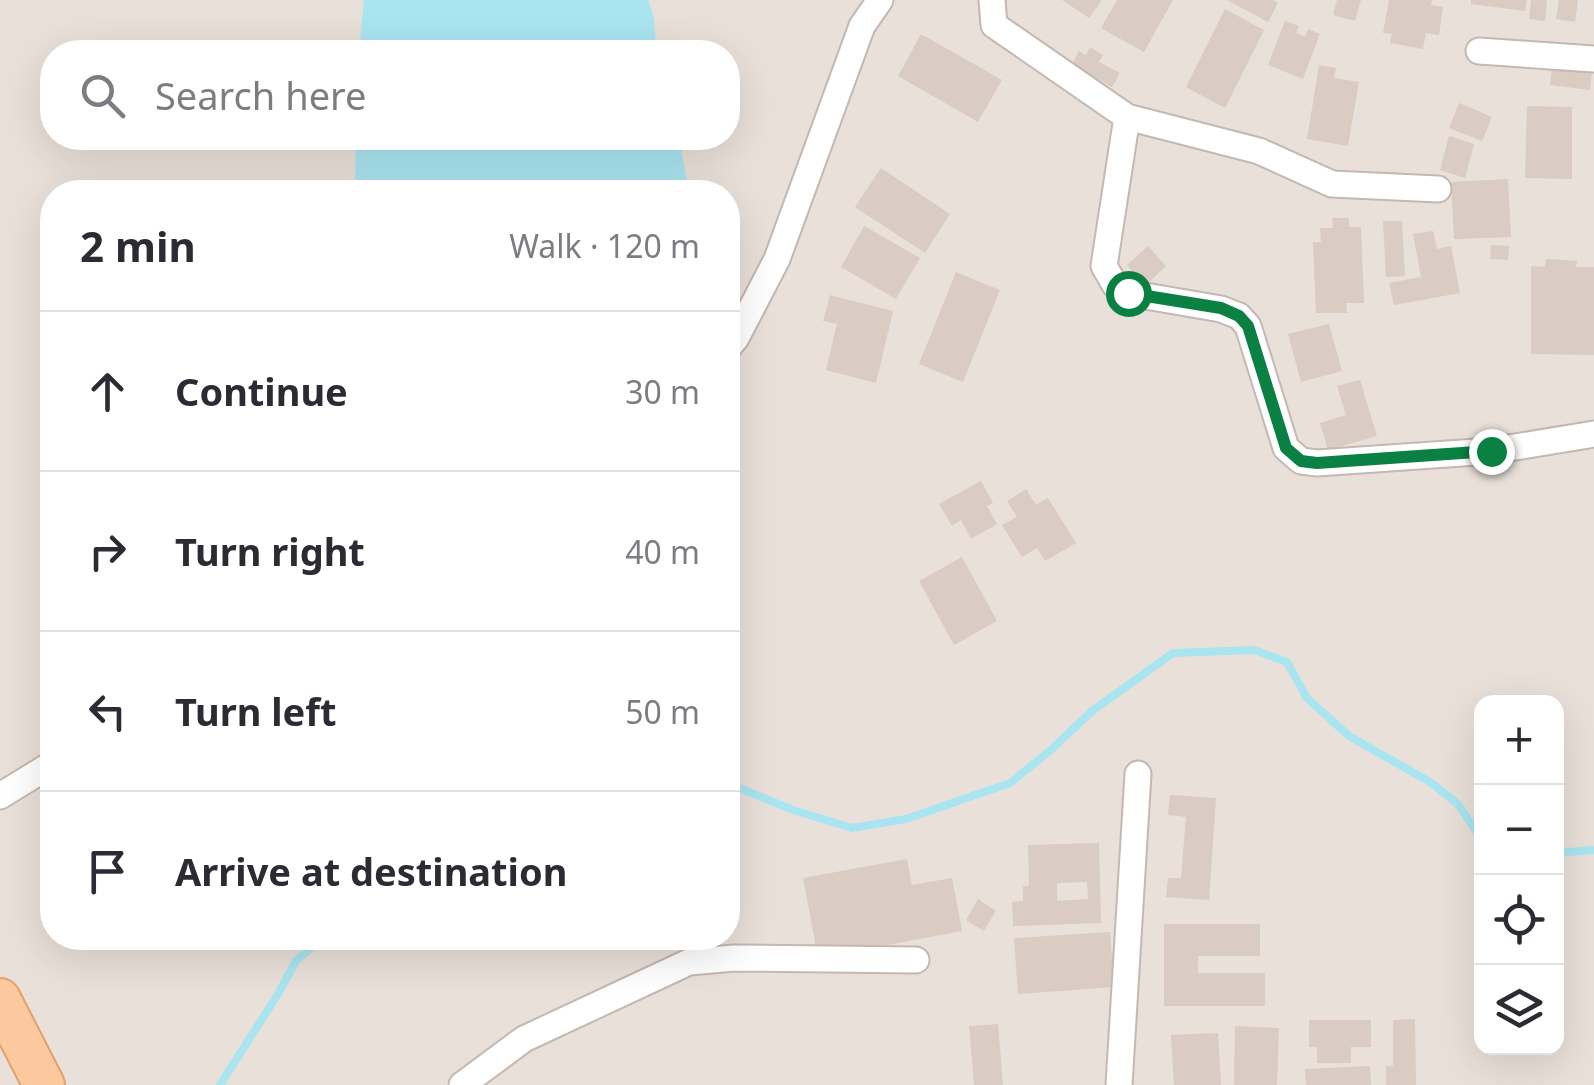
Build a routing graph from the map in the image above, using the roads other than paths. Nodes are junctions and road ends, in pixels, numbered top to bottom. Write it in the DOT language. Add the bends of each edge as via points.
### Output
graph roads {
  1 [pos="880,0"];
  2 [pos="992,0"];
  3 [pos="1479,51"];
  4 [pos="1594,59"];
  5 [pos="1127,116"];
  6 [pos="1438,189"];
  7 [pos="740,330"];
  8 [pos="1594,434"];
  9 [pos="40,771"];
  10 [pos="1138,774"];
  11 [pos="0,796"];
  12 [pos="916,960"];
  13 [pos="4,1014"];
  14 [pos="44,1085"];
  15 [pos="462,1085"];
  16 [pos="1119,1085"];
  1 -- 7 [label="street" via="862,26 776,259"];
  2 -- 5 [label="street" via="994,25"];
  3 -- 4 [label="street"];
  5 -- 6 [label="street" via="1259,150 1332,184"];
  5 -- 8 [label="street" via="1104,266 1128,293 1239,316 1248,326 1286,448 1301,461 1491,451"];
  9 -- 11 [label="street"];
  10 -- 16 [label="street"];
  12 -- 15 [label="street" via="689,962 524,1039"];
  13 -- 14 [label="main road"];
}
